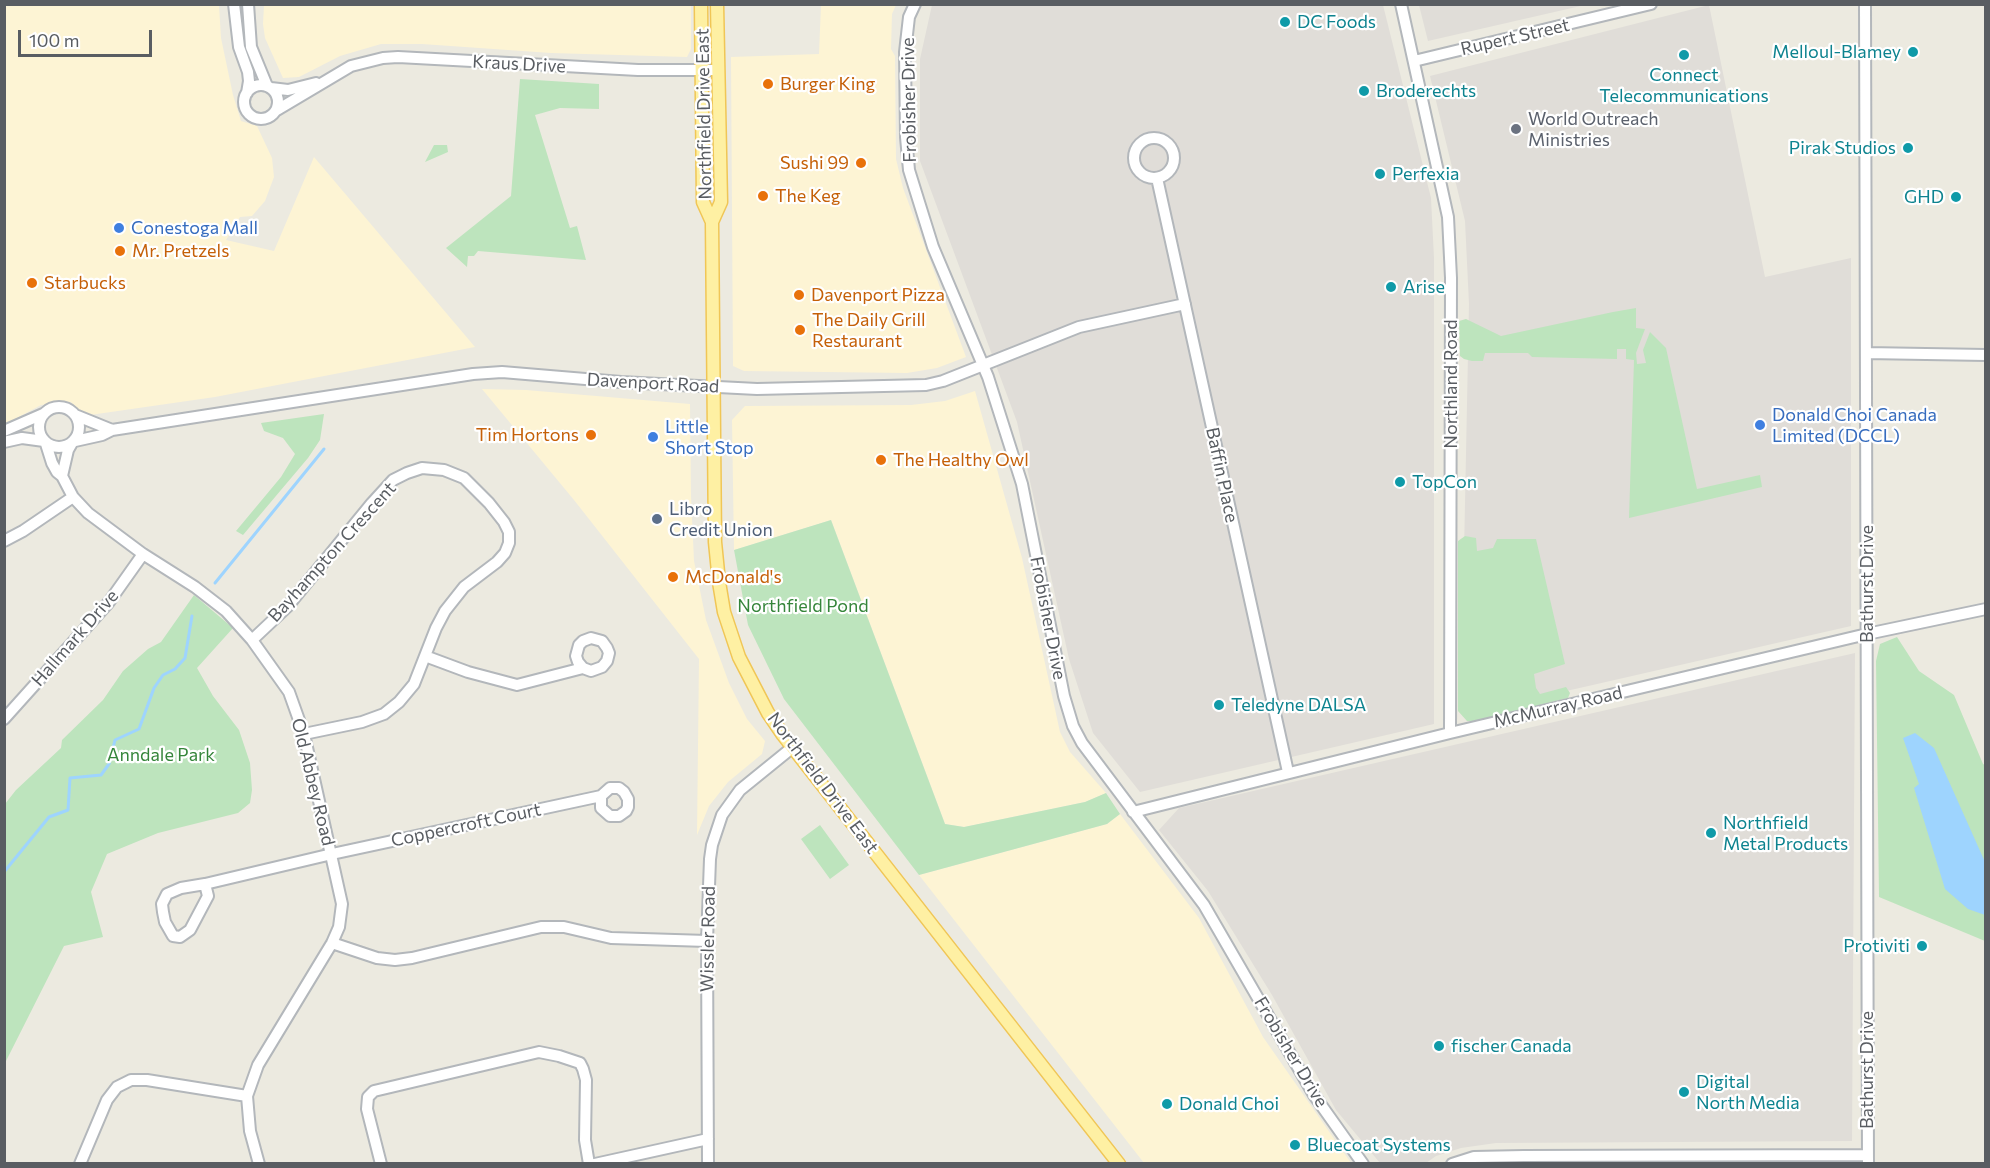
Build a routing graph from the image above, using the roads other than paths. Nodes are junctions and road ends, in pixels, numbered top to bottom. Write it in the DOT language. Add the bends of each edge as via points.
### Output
graph roads {
  1 [pos="234,4"];
  2 [pos="248,4"];
  3 [pos="701,4"];
  4 [pos="717,4"];
  5 [pos="915,4"];
  6 [pos="1401,4"];
  7 [pos="1651,4"];
  8 [pos="1865,4"];
  9 [pos="1414,61"];
  10 [pos="702,70"];
  11 [pos="718,70"];
  12 [pos="325,80"];
  13 [pos="269,87"];
  14 [pos="246,93"];
  15 [pos="277,110"];
  16 [pos="1157,178"];
  17 [pos="712,222"];
  18 [pos="1185,304"];
  19 [pos="1866,353"];
  20 [pos="1986,355"];
  21 [pos="982,365"];
  22 [pos="714,387"];
  23 [pos="43,414"];
  24 [pos="75,415"];
  25 [pos="112,430"];
  26 [pos="4,431"];
  27 [pos="4,442"];
  28 [pos="45,442"];
  29 [pos="74,442"];
  30 [pos="62,476"];
  31 [pos="73,497"];
  32 [pos="4,531"];
  33 [pos="23,531"];
  34 [pos="4,541"];
  35 [pos="142,554"];
  36 [pos="1986,609"];
  37 [pos="1867,634"];
  38 [pos="252,640"];
  39 [pos="425,656"];
  40 [pos="583,668"];
  41 [pos="4,719"];
  42 [pos="1450,733"];
  43 [pos="304,734"];
  44 [pos="793,747"];
  45 [pos="1288,772"];
  46 [pos="601,796"];
  47 [pos="1133,812"];
  48 [pos="332,854"];
  49 [pos="205,884"];
  50 [pos="707,941"];
  51 [pos="332,943"];
  52 [pos="248,1096"];
  53 [pos="708,1139"];
  54 [pos="1868,1159"];
  55 [pos="80,1164"];
  56 [pos="259,1164"];
  57 [pos="381,1164"];
  58 [pos="589,1164"];
  59 [pos="595,1164"];
  60 [pos="708,1164"];
  61 [pos="1119,1164"];
  62 [pos="1363,1164"];
  63 [pos="1452,1164"];
  1 -- 14 [label="street" via="239,47 248,72"];
  2 -- 13 [label="street" via="251,47"];
  3 -- 10 [label="main road, Northfield Drive East"];
  4 -- 11 [label="main road, Northfield Drive East"];
  5 -- 21 [label="street, Frobisher Drive" via="909,17 905,52 909,170 933,247"];
  6 -- 9 [label="street, Northland Road"];
  7 -- 9 [label="street, Rupert Street"];
  8 -- 19 [label="street, Bathurst Drive"];
  9 -- 42 [label="street, Northland Road" via="1449,227"];
  10 -- 11 [label="street, Kraus Drive"];
  10 -- 12 [label="street, Kraus Drive" via="398,57 356,64"];
  10 -- 17 [label="main road, Northfield Drive East" via="703,202"];
  11 -- 17 [label="main road, Northfield Drive East" via="721,202"];
  12 -- 13 [label="street, Kraus Drive" via="288,90"];
  12 -- 15 [label="street, Kraus Drive"];
  13 -- 14 [label="street" via="256,86"];
  13 -- 15 [label="street" via="278,97"];
  14 -- 15 [label="street" via="245,107 253,118 265,119"];
  16 -- 18 [label="street, Baffin Place"];
  17 -- 22 [label="main road, Northfield Drive East"];
  18 -- 21 [label="street, Davenport Road" via="1079,327"];
  18 -- 45 [label="street, Baffin Place"];
  19 -- 20 [label="street"];
  19 -- 37 [label="street, Bathurst Drive"];
  21 -- 22 [label="street, Davenport Road" via="943,381 916,386"];
  21 -- 47 [label="street, Frobisher Drive" via="1022,484 1073,726"];
  22 -- 25 [label="street, Davenport Road" via="502,372 473,374"];
  22 -- 44 [label="main road, Northfield Drive East" via="715,542 724,612 751,683"];
  23 -- 24 [label="street" via="58,407"];
  23 -- 26 [label="street"];
  23 -- 28 [label="street" via="39,431"];
  24 -- 25 [label="street"];
  24 -- 29 [label="street" via="79,425"];
  25 -- 29 [label="street, Davenport Road"];
  27 -- 28 [label="street" via="22,438"];
  28 -- 29 [label="street" via="60,448"];
  28 -- 30 [label="street, Old Abbey Road" via="52,463"];
  29 -- 30 [label="street"];
  30 -- 31 [label="street, Old Abbey Road"];
  31 -- 33 [label="street"];
  31 -- 35 [label="street, Old Abbey Road"];
  32 -- 33 [label="street"];
  33 -- 34 [label="street"];
  35 -- 38 [label="street, Old Abbey Road" via="226,611"];
  35 -- 41 [label="street, Hallmark Drive" via="109,602"];
  36 -- 37 [label="street, McMurray Road"];
  37 -- 42 [label="street, McMurray Road"];
  37 -- 54 [label="street, Bathurst Drive"];
  38 -- 39 [label="street, Bayhampton Crescent" via="287,607 393,480 422,468 444,470 464,478 489,503 504,522 509,543 505,553 464,587 445,611"];
  38 -- 43 [label="street, Old Abbey Road" via="289,692"];
  39 -- 40 [label="street" via="517,685"];
  39 -- 43 [label="street, Bayhampton Crescent" via="414,684 384,714"];
  42 -- 45 [label="street, McMurray Road"];
  43 -- 48 [label="street, Old Abbey Road"];
  44 -- 50 [label="street, Wissler Road" via="740,790 722,815 710,859"];
  44 -- 61 [label="main road, Northfield Drive East"];
  45 -- 47 [label="street, McMurray Road"];
  46 -- 48 [label="street, Coppercroft Court"];
  47 -- 62 [label="street, Frobisher Drive" via="1204,904 1314,1095"];
  48 -- 49 [label="street, Coppercroft Court"];
  48 -- 51 [label="street, Old Abbey Road" via="342,904"];
  49 -- 49 [label="street, Coppercroft Court" via="167,894 163,912 173,936 180,937 190,930 207,896"];
  50 -- 51 [label="street" via="611,938 564,927 541,927 395,960"];
  50 -- 53 [label="street, Wissler Road"];
  51 -- 52 [label="street, Old Abbey Road" via="258,1065"];
  52 -- 55 [label="street" via="131,1080 117,1087 106,1100"];
  52 -- 56 [label="street, Old Abbey Road" via="250,1131"];
  53 -- 59 [label="street"];
  53 -- 60 [label="street, Wissler Road"];
  54 -- 63 [label="street" via="1524,1156 1474,1157"];
  57 -- 58 [label="street" via="367,1108 368,1097 374,1091 539,1052 580,1063 586,1080 585,1140"];
}
